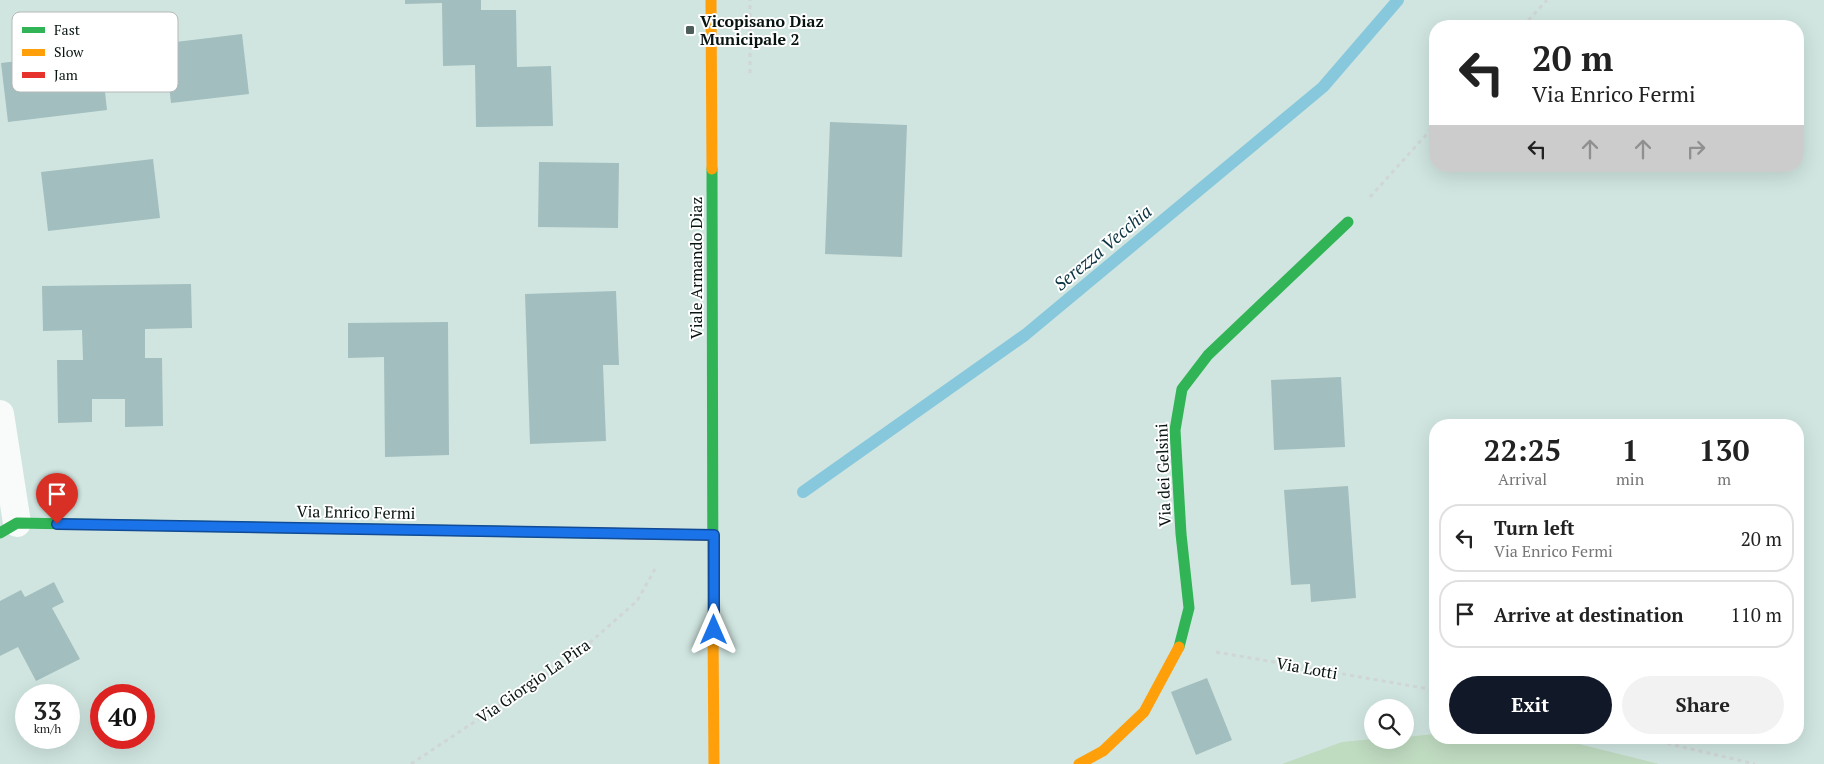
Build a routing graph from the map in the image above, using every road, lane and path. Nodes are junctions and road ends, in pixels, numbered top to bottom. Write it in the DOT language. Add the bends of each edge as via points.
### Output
graph roads {
  1 [pos="711,0"];
  2 [pos="1547,0"];
  3 [pos="1529,20"];
  4 [pos="1429,132"];
  5 [pos="1348,222"];
  6 [pos="0,414"];
  7 [pos="9,528"];
  8 [pos="676,534"];
  9 [pos="714,535"];
  10 [pos="1180,646"];
  11 [pos="1429,689"];
  12 [pos="1670,744"];
  13 [pos="411,764"];
  14 [pos="714,764"];
  15 [pos="1079,764"];
  16 [pos="1755,764"];
  1 -- 9 [label="street, Viale Armando Diaz"];
  2 -- 3 [label="path"];
  4 -- 5 [label="path"];
  5 -- 10 [label="street, Via dei Gelsini" via="1208,355 1182,389 1175,430 1189,608"];
  6 -- 7 [label="street"];
  7 -- 8 [label="street, Via Enrico Fermi"];
  8 -- 9 [label="street, Via Enrico Fermi"];
  8 -- 13 [label="path, Via Giorgio La Pira" via="637,601 578,653"];
  9 -- 14 [label="street, Viale Armando Diaz"];
  10 -- 11 [label="path, Via Lotti"];
  10 -- 15 [label="street, Via dei Gelsini" via="1144,712 1103,751"];
  12 -- 16 [label="path"];
}
